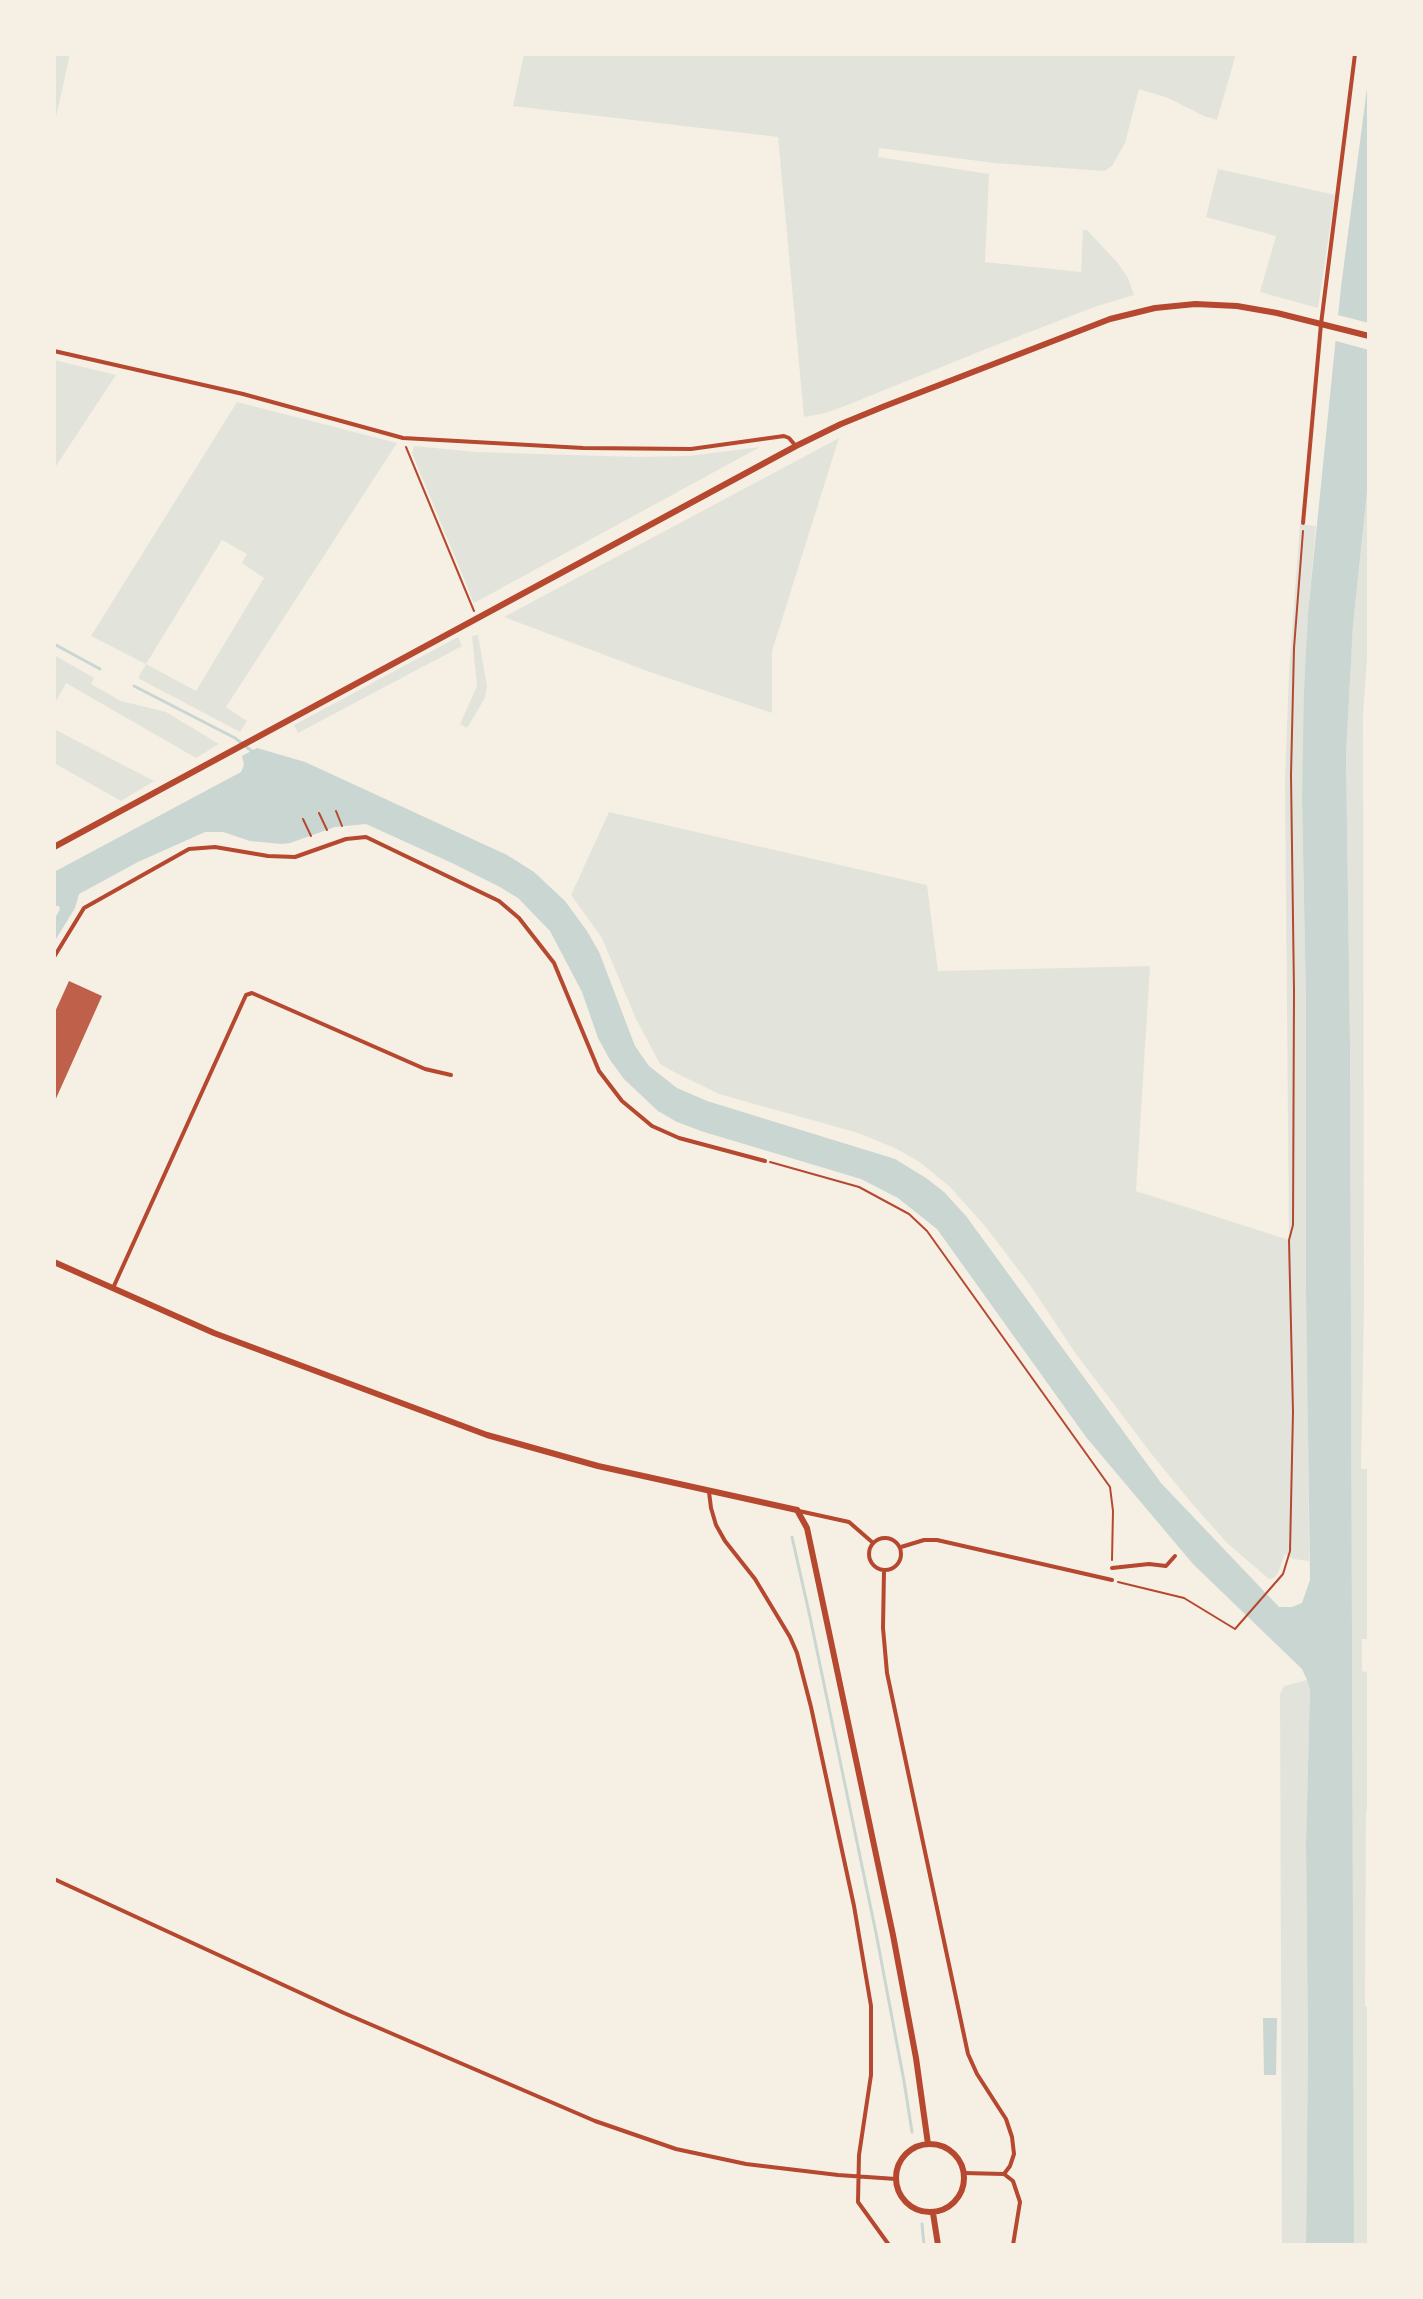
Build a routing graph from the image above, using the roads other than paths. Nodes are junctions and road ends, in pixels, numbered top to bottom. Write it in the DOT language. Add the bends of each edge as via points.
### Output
graph roads {
  1 [pos="1355,54"];
  2 [pos="1323,324"];
  3 [pos="1369,336"];
  4 [pos="54,351"];
  5 [pos="796,446"];
  6 [pos="1303,523"];
  7 [pos="54,847"];
  8 [pos="54,957"];
  9 [pos="451,1075"];
  10 [pos="765,1161"];
  11 [pos="54,1262"];
  12 [pos="113,1288"];
  13 [pos="709,1492"];
  14 [pos="797,1510"];
  15 [pos="872,1542"];
  16 [pos="901,1547"];
  17 [pos="1175,1556"];
  18 [pos="1112,1568"];
  19 [pos="884,1570"];
  20 [pos="1112,1580"];
  21 [pos="54,1879"];
  22 [pos="928,2144"];
  23 [pos="964,2173"];
  24 [pos="1004,2174"];
  25 [pos="857,2177"];
  26 [pos="896,2179"];
  27 [pos="933,2213"];
  28 [pos="889,2245"];
  29 [pos="938,2245"];
  30 [pos="1013,2245"];
  1 -- 2 [label="street"];
  2 -- 3 [label="main road"];
  2 -- 5 [label="main road" via="1228,305 1139,311 899,401"];
  2 -- 6 [label="street"];
  4 -- 5 [label="street" via="403,438 691,449 784,436"];
  5 -- 7 [label="main road"];
  8 -- 10 [label="street" via="84,908 189,849 295,857 366,837 499,901 519,918 554,963 599,1071 632,1110 679,1138"];
  9 -- 12 [label="street" via="425,1069 252,993 246,995"];
  11 -- 12 [label="main road"];
  12 -- 13 [label="main road" via="214,1333 487,1435"];
  13 -- 14 [label="main road"];
  13 -- 25 [label="street" via="716,1525 790,1637 811,1707 871,2006 871,2075"];
  14 -- 15 [label="street" via="849,1522"];
  14 -- 22 [label="main road" via="807,1528 893,1935"];
  15 -- 16 [label="street" via="885,1537"];
  15 -- 19 [label="street" via="868,1557"];
  16 -- 19 [label="street" via="898,1564"];
  16 -- 20 [label="street" via="937,1540"];
  17 -- 18 [label="street" via="1166,1566"];
  19 -- 24 [label="street" via="890,1687 968,2054 1012,2137 1014,2154"];
  21 -- 25 [label="street" via="595,2121 676,2149 746,2164"];
  22 -- 23 [label="main road" via="948,2149"];
  22 -- 26 [label="main road" via="904,2157"];
  23 -- 24 [label="street"];
  23 -- 27 [label="main road" via="958,2199"];
  24 -- 30 [label="street" via="1013,2181 1020,2202"];
  25 -- 26 [label="street"];
  25 -- 28 [label="street" via="858,2202"];
  26 -- 27 [label="main road" via="905,2202"];
  27 -- 29 [label="main road"];
}
